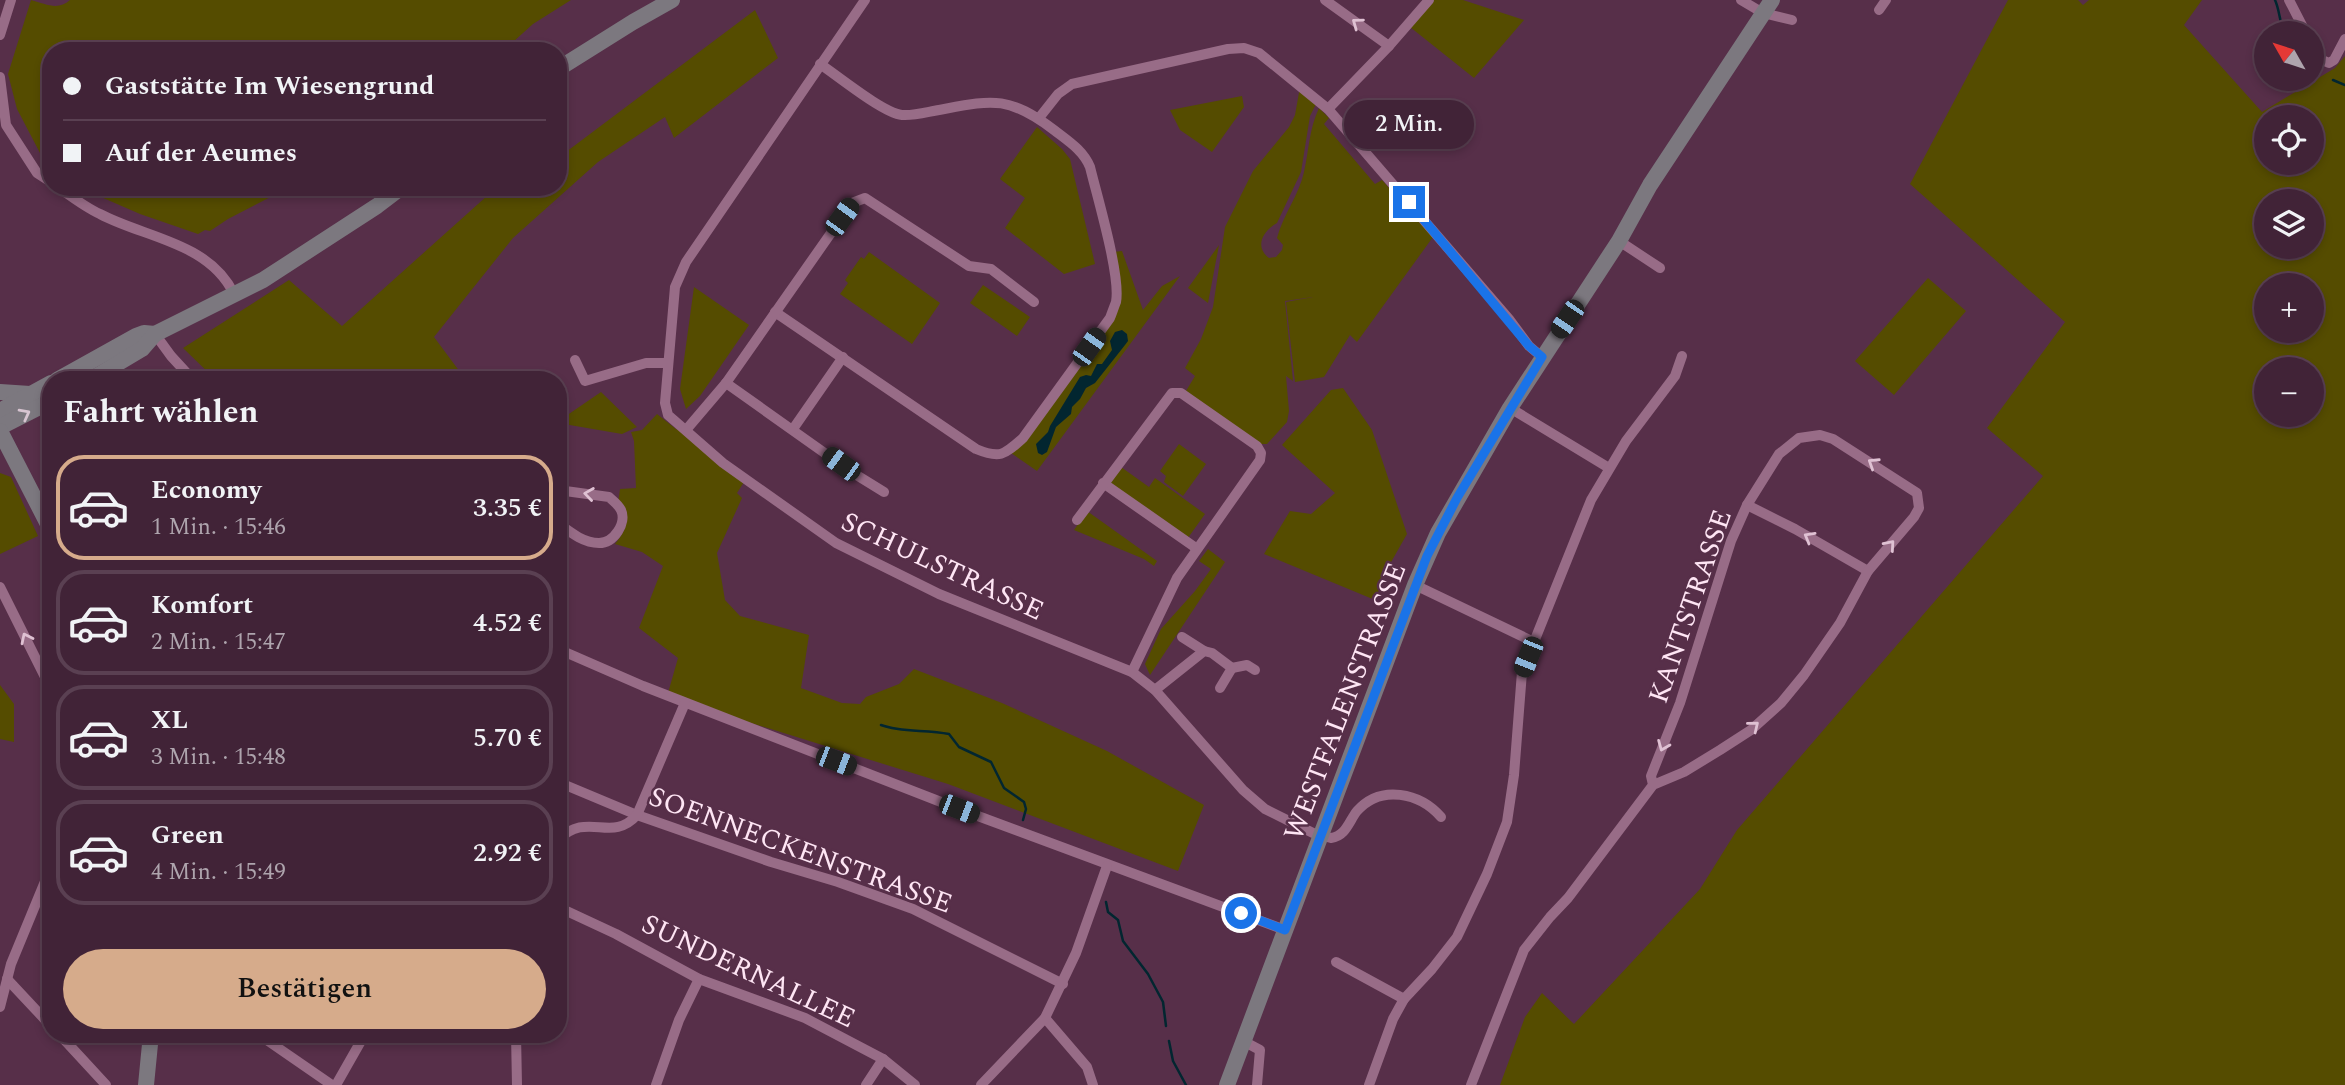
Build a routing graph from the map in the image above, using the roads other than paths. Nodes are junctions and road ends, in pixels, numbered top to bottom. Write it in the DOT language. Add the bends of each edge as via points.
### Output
graph roads {
  1 [pos="11,0"];
  2 [pos="672,0"];
  3 [pos="865,0"];
  4 [pos="1325,0"];
  5 [pos="1429,0"];
  6 [pos="1741,0"];
  7 [pos="2289,0"];
  8 [pos="1768,7"];
  9 [pos="2,19"];
  10 [pos="1792,20"];
  11 [pos="2300,21"];
  12 [pos="0,35"];
  13 [pos="2345,39"];
  14 [pos="1389,46"];
  15 [pos="2324,61"];
  16 [pos="820,64"];
  17 [pos="567,65"];
  18 [pos="0,77"];
  19 [pos="1328,109"];
  20 [pos="1039,118"];
  21 [pos="42,176"];
  22 [pos="72,196"];
  23 [pos="389,196"];
  24 [pos="1619,242"];
  25 [pos="1660,268"];
  26 [pos="234,293"];
  27 [pos="1034,302"];
  28 [pos="775,312"];
  29 [pos="155,334"];
  30 [pos="1682,356"];
  31 [pos="843,357"];
  32 [pos="1542,357"];
  33 [pos="575,360"];
  34 [pos="668,363"];
  35 [pos="73,371"];
  36 [pos="105,371"];
  37 [pos="185,371"];
  38 [pos="726,383"];
  39 [pos="42,388"];
  40 [pos="0,392"];
  41 [pos="33,394"];
  42 [pos="42,406"];
  43 [pos="1510,408"];
  44 [pos="0,411"];
  45 [pos="0,429"];
  46 [pos="793,429"];
  47 [pos="686,430"];
  48 [pos="6,455"];
  49 [pos="1609,468"];
  50 [pos="1104,484"];
  51 [pos="567,491"];
  52 [pos="884,492"];
  53 [pos="1747,505"];
  54 [pos="42,515"];
  55 [pos="1077,520"];
  56 [pos="567,529"];
  57 [pos="1196,548"];
  58 [pos="1868,571"];
  59 [pos="1415,585"];
  60 [pos="0,587"];
  61 [pos="1182,637"];
  62 [pos="1534,642"];
  63 [pos="1204,651"];
  64 [pos="567,653"];
  65 [pos="1232,668"];
  66 [pos="1255,670"];
  67 [pos="42,671"];
  68 [pos="1132,672"];
  69 [pos="1220,688"];
  70 [pos="1155,690"];
  71 [pos="685,703"];
  72 [pos="1653,785"];
  73 [pos="567,786"];
  74 [pos="637,815"];
  75 [pos="1441,817"];
  76 [pos="567,833"];
  77 [pos="1321,835"];
  78 [pos="1107,866"];
  79 [pos="42,888"];
  80 [pos="567,911"];
  81 [pos="1285,930"];
  82 [pos="1336,962"];
  83 [pos="7,979"];
  84 [pos="699,979"];
  85 [pos="1063,984"];
  86 [pos="1404,999"];
  87 [pos="0,1007"];
  88 [pos="42,1016"];
  89 [pos="1045,1018"];
  90 [pos="1243,1041"];
  91 [pos="67,1043"];
  92 [pos="150,1043"];
  93 [pos="271,1043"];
  94 [pos="360,1043"];
  95 [pos="516,1043"];
  96 [pos="883,1059"];
  97 [pos="106,1085"];
  98 [pos="146,1085"];
  99 [pos="334,1085"];
  100 [pos="517,1085"];
  101 [pos="656,1085"];
  102 [pos="866,1085"];
  103 [pos="915,1085"];
  104 [pos="981,1085"];
  105 [pos="1093,1085"];
  106 [pos="1227,1085"];
  107 [pos="1257,1085"];
  108 [pos="1369,1085"];
  109 [pos="1471,1085"];
  1 -- 9 [label="street"];
  2 -- 17 [label="main road"];
  3 -- 16 [label="street, SCHULSTRASSE"];
  14 -- 4 [label="street, one-way"];
  5 -- 14 [label="street"];
  6 -- 8 [label="street"];
  7 -- 11 [label="street"];
  8 -- 10 [label="street"];
  8 -- 24 [label="main road, WESTFALENSTRASSE" via="1650,185"];
  9 -- 12 [label="street"];
  13 -- 15 [label="street" via="2334,60"];
  14 -- 19 [label="street"];
  16 -- 20 [label="street" via="892,113 993,102 1011,104"];
  16 -- 34 [label="street, SCHULSTRASSE" via="686,262 674,287"];
  18 -- 21 [label="street" via="6,125"];
  19 -- 20 [label="street" via="1259,53 1244,48 1072,84"];
  19 -- 32 [label="street"];
  20 -- 31 [label="street" via="1077,148 1090,165 1113,264 1116,301 1110,317 1023,438 998,455 976,449"];
  22 -- 26 [label="street" via="101,215 181,246 221,273"];
  23 -- 26 [label="main road" via="300,257"];
  24 -- 25 [label="street"];
  24 -- 32 [label="main road, WESTFALENSTRASSE"];
  26 -- 29 [label="main road"];
  27 -- 28 [label="street" via="991,269 969,266 865,198 852,203"];
  28 -- 31 [label="street"];
  28 -- 38 [label="street"];
  29 -- 35 [label="main road" via="136,336"];
  29 -- 36 [label="main road" via="142,349"];
  29 -- 37 [label="street"];
  30 -- 49 [label="street" via="1675,376"];
  31 -- 46 [label="street"];
  32 -- 43 [label="main road, WESTFALENSTRASSE"];
  33 -- 34 [label="street" via="585,381 646,363"];
  34 -- 47 [label="street, SCHULSTRASSE" via="665,407"];
  38 -- 46 [label="street"];
  38 -- 47 [label="street"];
  39 -- 41 [label="main road"];
  40 -- 41 [label="main road"];
  41 -- 44 [label="main road"];
  45 -- 42 [label="main road, one-way"];
  43 -- 49 [label="street"];
  43 -- 59 [label="main road, WESTFALENSTRASSE" via="1451,510"];
  45 -- 48 [label="main road"];
  46 -- 52 [label="street"];
  47 -- 68 [label="street, SCHULSTRASSE" via="723,463 836,543 939,594"];
  48 -- 54 [label="main road"];
  49 -- 62 [label="street" via="1591,500"];
  50 -- 55 [label="street"];
  50 -- 57 [label="street"];
  50 -- 57 [label="street" via="1164,402 1172,393 1181,393 1261,453"];
  56 -- 51 [label="street, one-way" via="597,543 610,540 622,518 622,511 609,497"];
  58 -- 53 [label="street, one-way"];
  58 -- 53 [label="street, KANTSTRASSE, one-way" via="1919,508 1917,493 1849,447 1820,435 1799,438 1779,454"];
  53 -- 72 [label="street, KANTSTRASSE, one-way" via="1731,541 1681,703 1651,776"];
  57 -- 68 [label="street"];
  72 -- 58 [label="street, one-way" via="1720,750 1782,703 1840,623"];
  59 -- 62 [label="street"];
  59 -- 77 [label="main road, WESTFALENSTRASSE"];
  67 -- 60 [label="street, one-way"];
  61 -- 63 [label="street"];
  62 -- 86 [label="street" via="1522,672 1507,822 1457,937"];
  63 -- 65 [label="street"];
  63 -- 70 [label="street"];
  64 -- 71 [label="street"];
  65 -- 66 [label="street" via="1247,665"];
  65 -- 69 [label="street"];
  68 -- 70 [label="street, SCHULSTRASSE"];
  70 -- 77 [label="street, SCHULSTRASSE" via="1243,790 1265,809"];
  71 -- 74 [label="street"];
  71 -- 78 [label="street"];
  72 -- 109 [label="street, KANTSTRASSE" via="1524,950"];
  73 -- 74 [label="street, SOENNECKENSTRASSE"];
  74 -- 76 [label="street" via="628,826 578,827"];
  74 -- 85 [label="street, SOENNECKENSTRASSE" via="913,909"];
  75 -- 77 [label="street" via="1423,801 1394,794 1358,810 1337,838"];
  77 -- 81 [label="main road, WESTFALENSTRASSE"];
  78 -- 81 [label="street"];
  78 -- 85 [label="street"];
  79 -- 83 [label="street"];
  80 -- 84 [label="street, SUNDERNALLEE"];
  81 -- 90 [label="main road, WESTFALENSTRASSE"];
  82 -- 86 [label="street"];
  83 -- 87 [label="street"];
  83 -- 88 [label="street"];
  84 -- 96 [label="street, SUNDERNALLEE" via="805,1018"];
  84 -- 101 [label="street"];
  85 -- 89 [label="street"];
  86 -- 108 [label="street"];
  89 -- 104 [label="street"];
  89 -- 105 [label="street" via="1087,1067"];
  90 -- 106 [label="main road, WESTFALENSTRASSE"];
  90 -- 107 [label="street" via="1260,1050"];
  91 -- 97 [label="street"];
  92 -- 98 [label="main road"];
  93 -- 99 [label="street"];
  94 -- 99 [label="street"];
  95 -- 100 [label="street"];
  96 -- 102 [label="street"];
  96 -- 103 [label="street, SUNDERNALLEE"];
}
